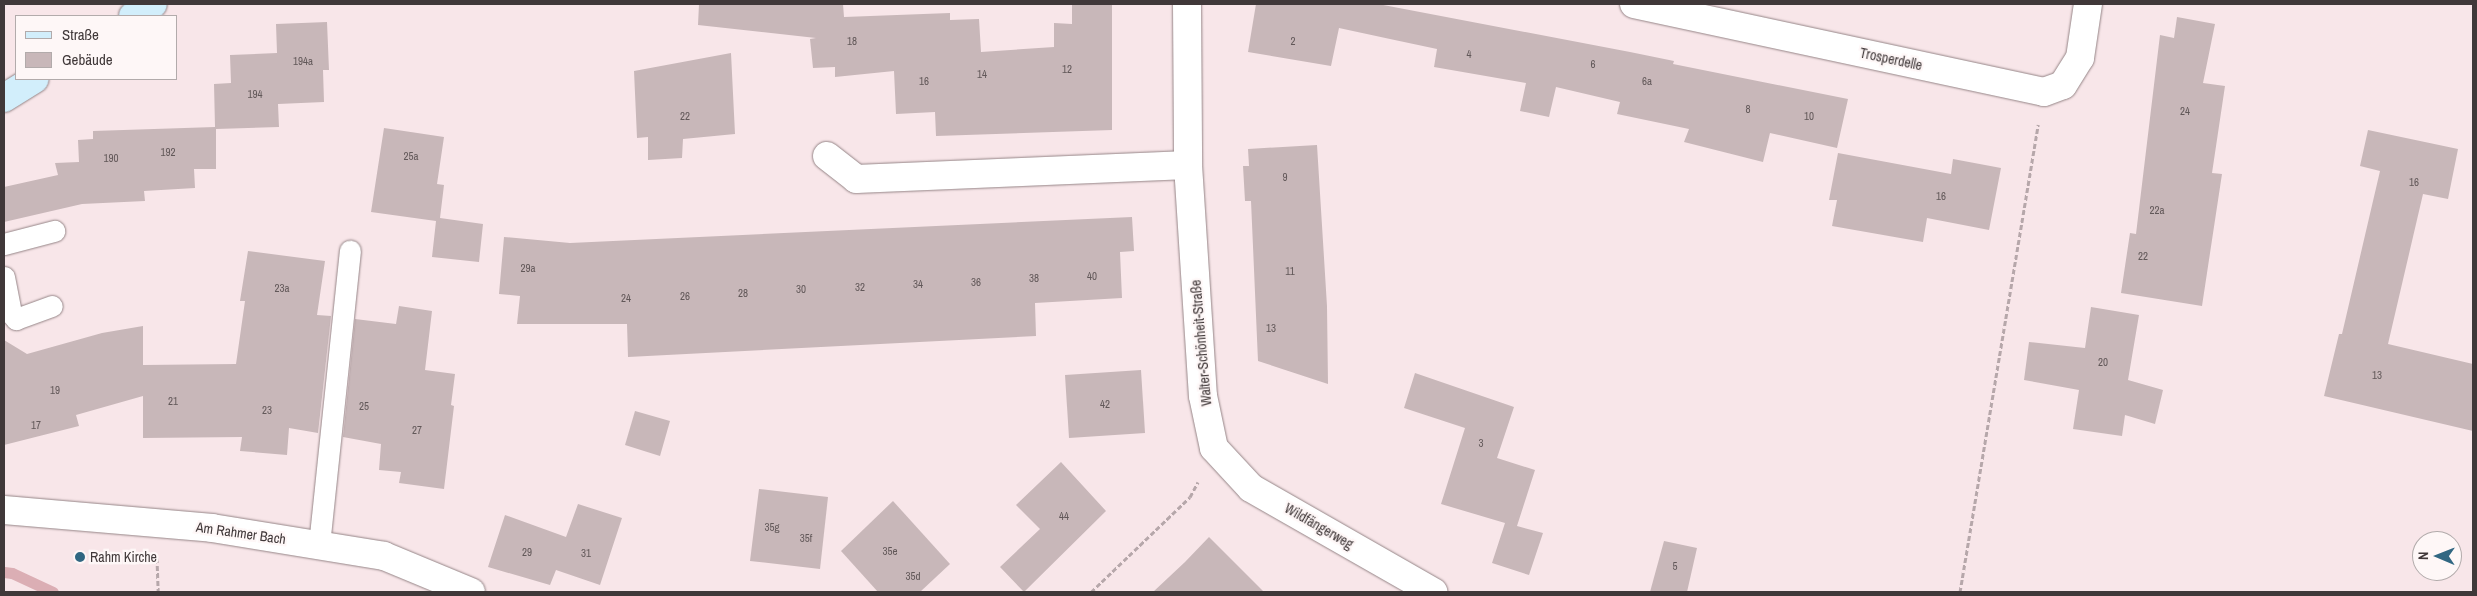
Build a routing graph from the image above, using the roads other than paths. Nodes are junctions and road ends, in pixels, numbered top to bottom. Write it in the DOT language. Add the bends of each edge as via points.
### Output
graph roads {
  1 [pos="153,4"];
  2 [pos="1188,4"];
  3 [pos="1634,4"];
  4 [pos="2088,4"];
  5 [pos="135,15"];
  6 [pos="32,80"];
  7 [pos="4,98"];
  8 [pos="827,156"];
  9 [pos="1188,165"];
  10 [pos="54,231"];
  11 [pos="4,244"];
  12 [pos="350,251"];
  13 [pos="4,277"];
  14 [pos="52,306"];
  15 [pos="1214,448"];
  16 [pos="4,510"];
  17 [pos="319,545"];
  18 [pos="471,592"];
  19 [pos="1433,592"];
  1 -- 5 [label="main road"];
  2 -- 9 [label="street, Walter-Schönheit-Straße"];
  3 -- 4 [label="street, Trosperdelle" via="2044,92 2063,85 2080,58"];
  6 -- 7 [label="main road"];
  8 -- 9 [label="street" via="856,179"];
  9 -- 15 [label="street, Walter-Schönheit-Straße" via="1203,396"];
  10 -- 11 [label="lane"];
  12 -- 17 [label="lane"];
  13 -- 14 [label="lane" via="11,313 16,319"];
  15 -- 19 [label="street, Wildfängerweg" via="1251,488"];
  16 -- 17 [label="street, Am Rahmer Bach" via="212,528"];
  17 -- 18 [label="street, Am Rahmer Bach" via="384,556"];
}
